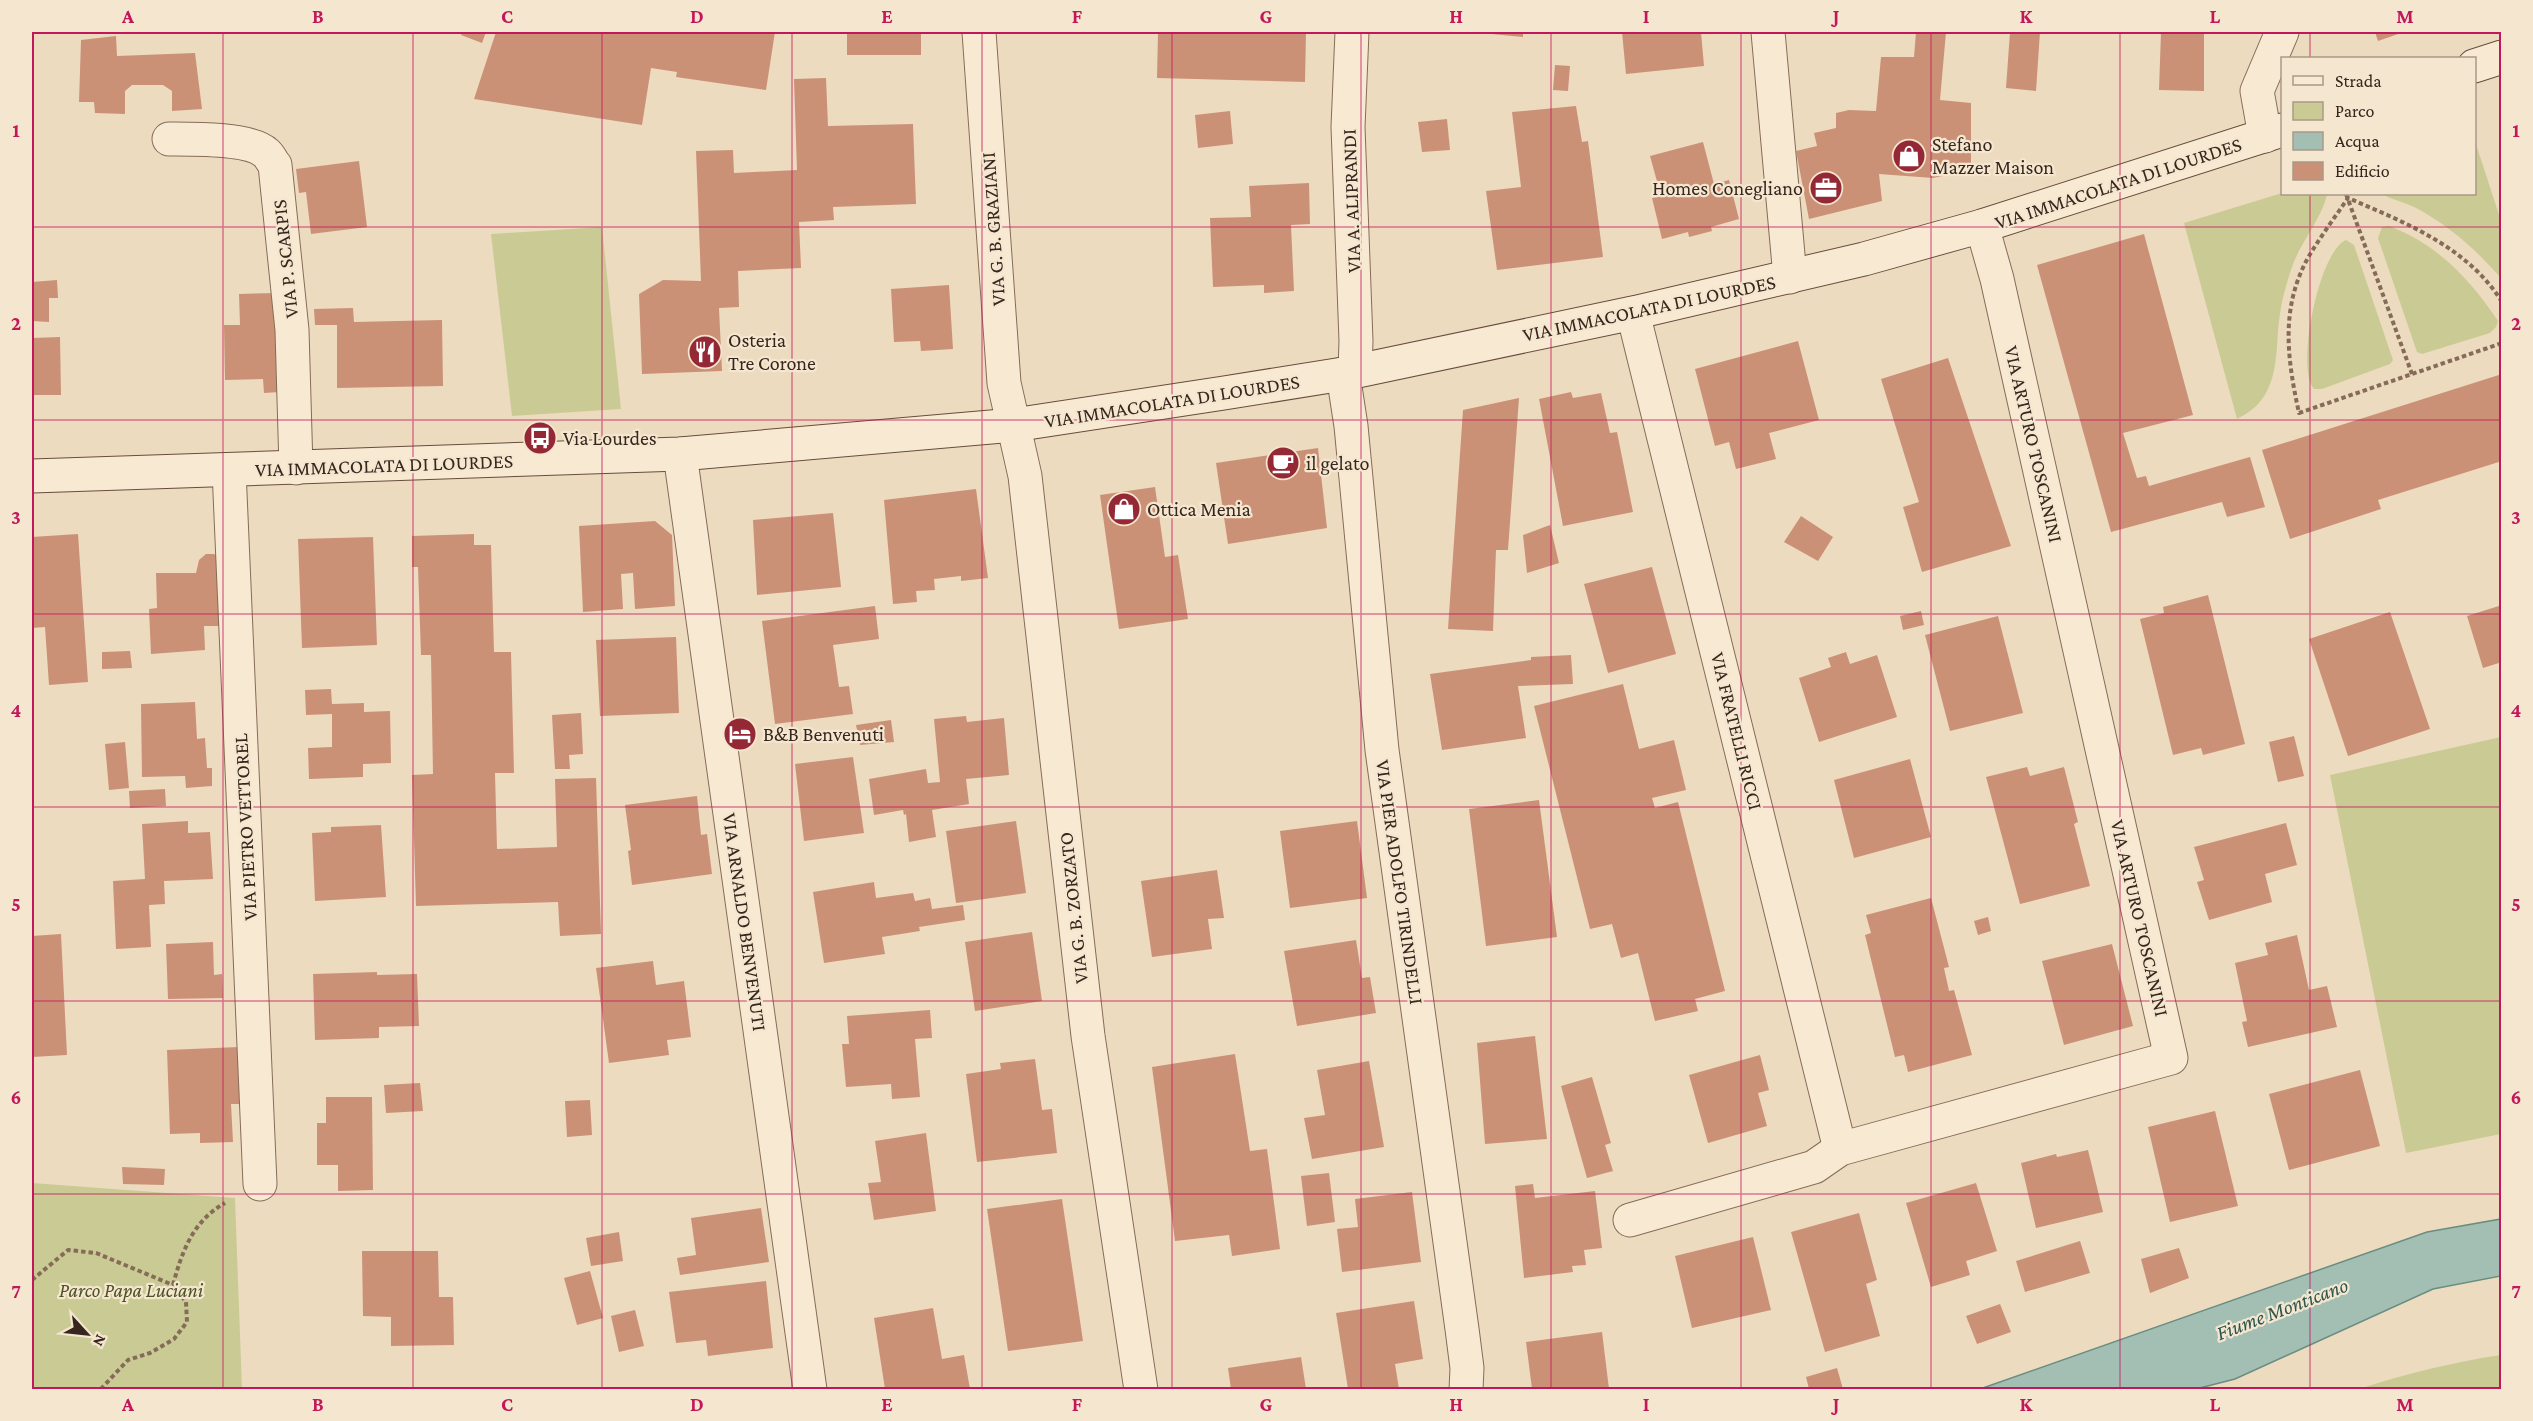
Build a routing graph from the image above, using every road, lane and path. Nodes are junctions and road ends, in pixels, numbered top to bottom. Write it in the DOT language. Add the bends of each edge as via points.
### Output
graph roads {
  1 [pos="979,32"];
  2 [pos="1352,32"];
  3 [pos="1768,32"];
  4 [pos="2282,32"];
  5 [pos="2502,57"];
  6 [pos="2476,66"];
  7 [pos="2274,133"];
  8 [pos="169,139"];
  9 [pos="2347,196"];
  10 [pos="1982,226"];
  11 [pos="1790,277"];
  12 [pos="2502,302"];
  13 [pos="1633,313"];
  14 [pos="2502,343"];
  15 [pos="1349,373"];
  16 [pos="2412,374"];
  17 [pos="1014,425"];
  18 [pos="681,454"];
  19 [pos="296,468"];
  20 [pos="229,470"];
  21 [pos="32,476"];
  22 [pos="1840,1149"];
  23 [pos="260,1184"];
  24 [pos="1630,1221"];
  25 [pos="32,1280"];
  26 [pos="173,1285"];
  27 [pos="100,1389"];
  28 [pos="810,1389"];
  29 [pos="1141,1389"];
  30 [pos="1466,1389"];
  1 -- 17 [label="street, VIA G. B. GRAZIANI" via="1004,383"];
  2 -- 15 [label="street, VIA A. ALIPRANDI" via="1348,127 1356,341"];
  3 -- 11 [label="street"];
  4 -- 7 [label="street" via="2257,91"];
  5 -- 6 [label="street"];
  7 -- 10 [label="street, VIA IMMACOLATA DI LOURDES"];
  8 -- 19 [label="street, VIA P. SCARPIS" via="209,139 252,146 266,153 274,165 292,330"];
  9 -- 12 [label="path" via="2440,242 2475,271"];
  9 -- 16 [label="path"];
  9 -- 16 [label="path" via="2309,256 2295,288 2287,332 2299,413"];
  10 -- 11 [label="street, VIA IMMACOLATA DI LOURDES"];
  10 -- 22 [label="street, VIA ARTURO TOSCANINI" via="2171,1058"];
  11 -- 13 [label="street, VIA IMMACOLATA DI LOURDES"];
  13 -- 15 [label="street, VIA IMMACOLATA DI LOURDES"];
  13 -- 22 [label="street, VIA FRATELLI RICCI"];
  14 -- 16 [label="path"];
  15 -- 17 [label="street, VIA IMMACOLATA DI LOURDES"];
  15 -- 30 [label="street, VIA PIER ADOLFO TIRINDELLI" via="1382,750 1462,1329"];
  17 -- 18 [label="street, VIA IMMACOLATA DI LOURDES"];
  17 -- 29 [label="street, VIA G. B. ZORZATO" via="1025,476 1088,1035"];
  18 -- 19 [label="street, VIA IMMACOLATA DI LOURDES"];
  18 -- 28 [label="street, VIA ARNALDO BENVENUTI"];
  19 -- 20 [label="street, VIA IMMACOLATA DI LOURDES"];
  20 -- 21 [label="street, VIA IMMACOLATA DI LOURDES"];
  20 -- 23 [label="street, VIA PIETRO VETTOREL"];
  22 -- 24 [label="street, VIA ARTURO TOSCANINI" via="1814,1167"];
  23 -- 26 [label="path" via="210,1211 191,1234"];
  25 -- 26 [label="path" via="68,1250 96,1253"];
  26 -- 27 [label="path" via="186,1302 187,1322 174,1339 128,1360"];
}
